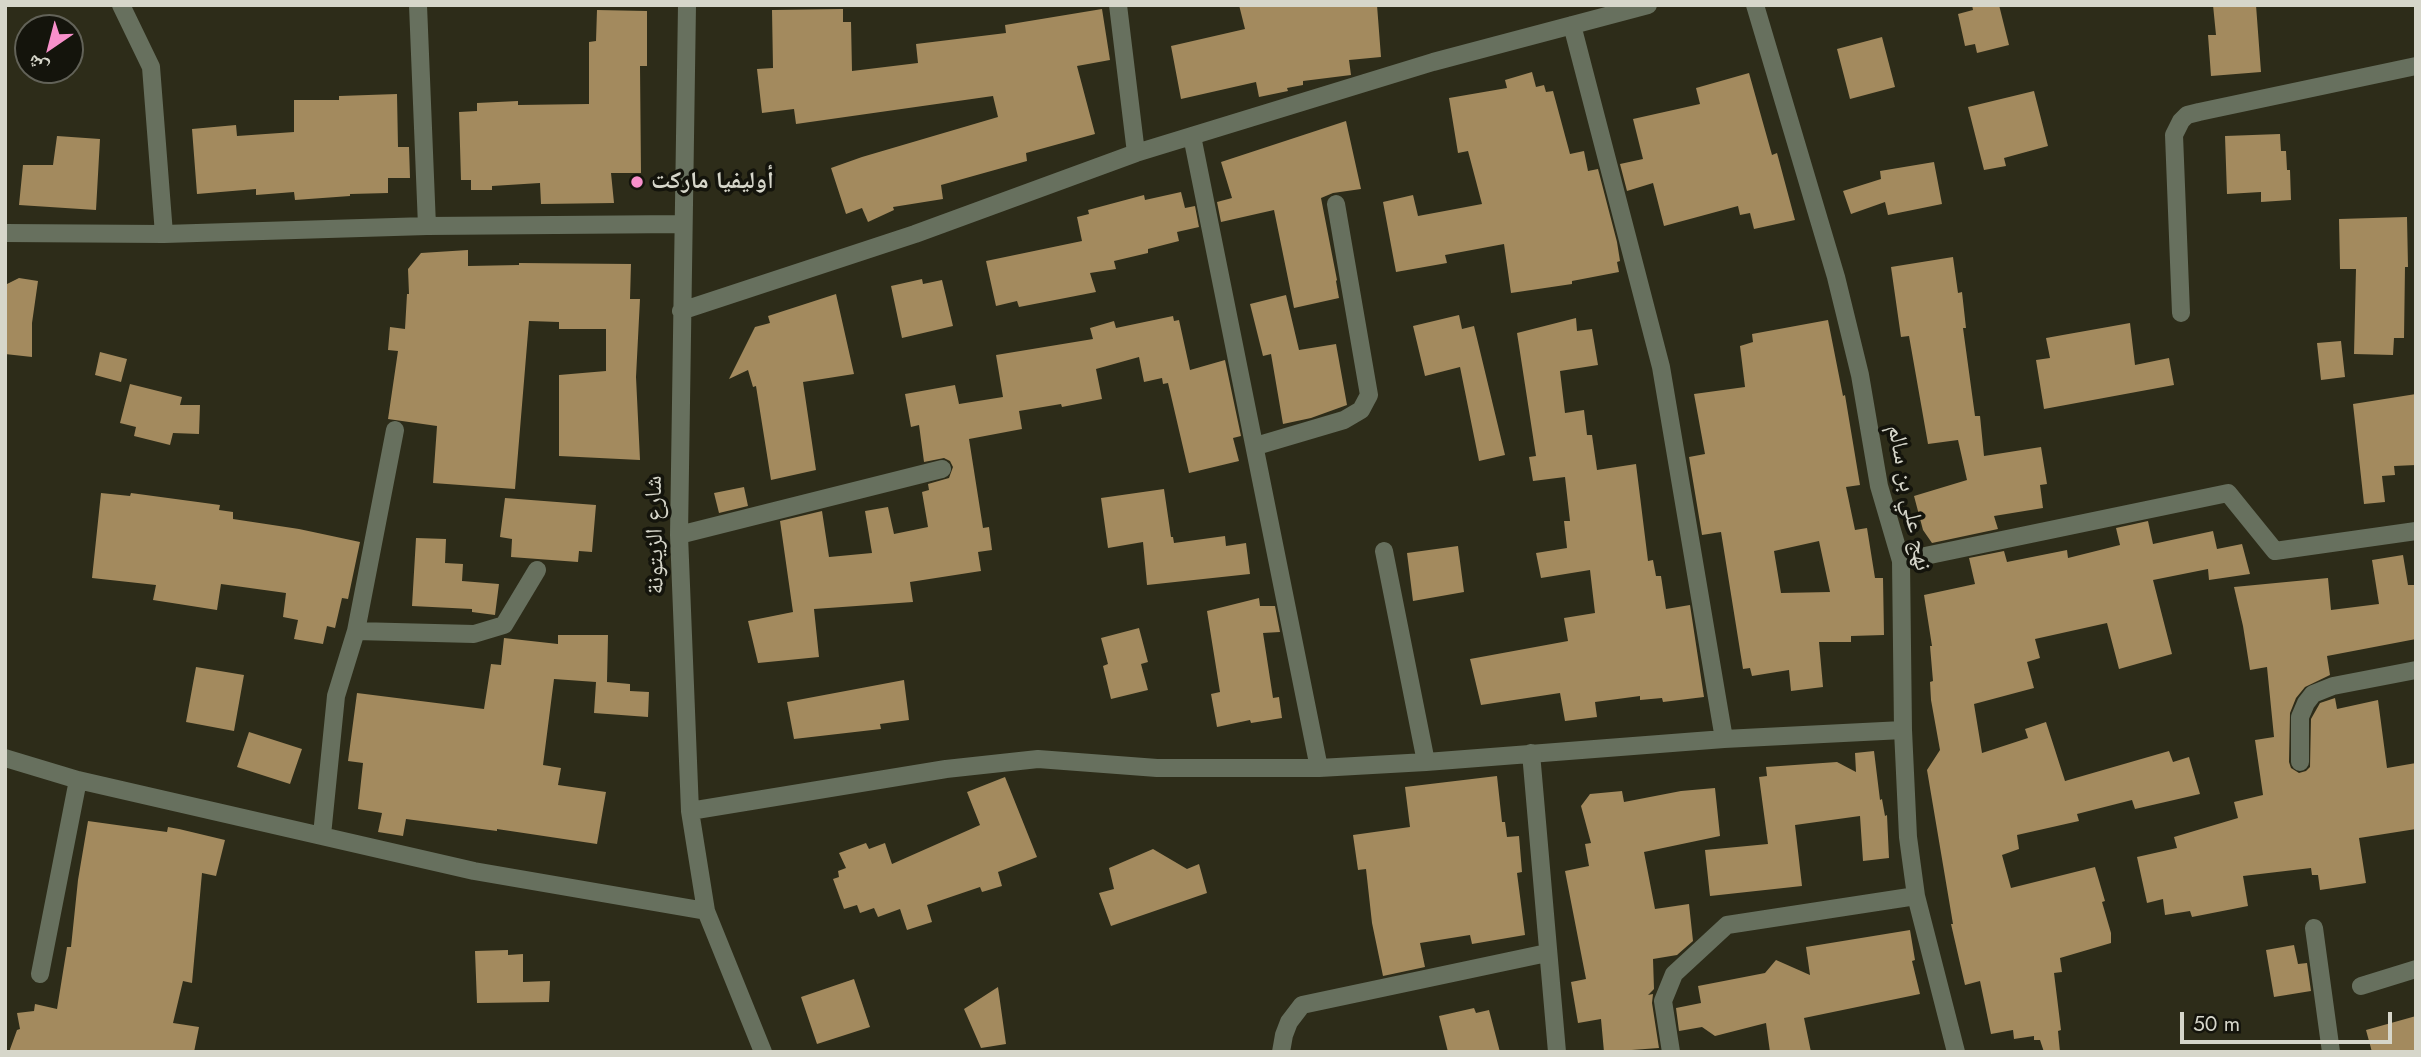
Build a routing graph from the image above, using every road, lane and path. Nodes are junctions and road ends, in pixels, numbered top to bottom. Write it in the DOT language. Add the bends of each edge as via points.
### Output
graph roads {
  1 [pos="121,5"];
  2 [pos="418,5"];
  3 [pos="687,5"];
  4 [pos="1118,5"];
  5 [pos="1648,5"];
  6 [pos="1755,5"];
  7 [pos="1572,25"];
  8 [pos="2416,66"];
  9 [pos="1192,136"];
  10 [pos="1136,153"];
  11 [pos="1336,204"];
  12 [pos="683,224"];
  13 [pos="427,226"];
  14 [pos="5,233"];
  15 [pos="163,233"];
  16 [pos="681,311"];
  17 [pos="2181,313"];
  18 [pos="395,430"];
  19 [pos="1256,446"];
  20 [pos="942,469"];
  21 [pos="2416,531"];
  22 [pos="679,535"];
  23 [pos="1384,551"];
  24 [pos="1901,561"];
  25 [pos="537,570"];
  26 [pos="355,631"];
  27 [pos="2416,670"];
  28 [pos="1903,730"];
  29 [pos="1724,739"];
  30 [pos="1531,753"];
  31 [pos="5,758"];
  32 [pos="1426,762"];
  33 [pos="2300,762"];
  34 [pos="1319,768"];
  35 [pos="79,780"];
  36 [pos="690,811"];
  37 [pos="322,835"];
  38 [pos="1916,896"];
  39 [pos="706,911"];
  40 [pos="2314,928"];
  41 [pos="1547,953"];
  42 [pos="2416,969"];
  43 [pos="40,974"];
  44 [pos="2361,986"];
  45 [pos="763,1052"];
  46 [pos="1281,1052"];
  47 [pos="1557,1052"];
  48 [pos="1671,1052"];
  49 [pos="1956,1052"];
  50 [pos="2331,1052"];
  1 -- 15 [label="street" via="151,67"];
  2 -- 13 [label="street"];
  3 -- 12 [label="street, شارع الزيتونة"];
  4 -- 10 [label="street"];
  5 -- 7 [label="street"];
  6 -- 24 [label="street, نهج علي بن سالم" via="1836,277 1860,375 1879,486"];
  7 -- 9 [label="street"];
  7 -- 29 [label="street" via="1661,367"];
  8 -- 17 [label="street" via="2199,112 2181,121 2174,135"];
  9 -- 10 [label="street"];
  9 -- 19 [label="street"];
  10 -- 16 [label="street" via="915,234"];
  11 -- 19 [label="street" via="1369,395 1361,410 1344,420"];
  12 -- 13 [label="street"];
  12 -- 16 [label="street, شارع الزيتونة"];
  13 -- 15 [label="street"];
  14 -- 15 [label="street"];
  16 -- 22 [label="street, شارع الزيتونة"];
  18 -- 26 [label="street"];
  19 -- 34 [label="street"];
  20 -- 22 [label="street"];
  21 -- 24 [label="street" via="2275,551 2228,493"];
  22 -- 36 [label="street, شارع الزيتونة"];
  23 -- 32 [label="street"];
  24 -- 28 [label="street, نهج علي بن سالم"];
  25 -- 26 [label="street" via="504,625 474,634"];
  26 -- 37 [label="street" via="336,696"];
  27 -- 33 [label="street" via="2313,694 2300,717"];
  28 -- 29 [label="street"];
  28 -- 38 [label="street, نهج علي بن سالم"];
  29 -- 30 [label="street"];
  30 -- 32 [label="street"];
  30 -- 41 [label="street"];
  31 -- 35 [label="street"];
  32 -- 34 [label="street"];
  34 -- 36 [label="street" via="1157,768 1038,759 946,769"];
  35 -- 37 [label="street"];
  35 -- 43 [label="street"];
  36 -- 39 [label="street, شارع الزيتونة"];
  37 -- 39 [label="street" via="474,871"];
  38 -- 48 [label="street" via="1727,925 1674,974 1663,1001"];
  38 -- 49 [label="street, نهج علي بن سالم"];
  39 -- 45 [label="street, شارع الزيتونة"];
  40 -- 50 [label="street"];
  41 -- 46 [label="street" via="1302,1005 1289,1022"];
  41 -- 47 [label="street"];
  42 -- 44 [label="street"];
}
